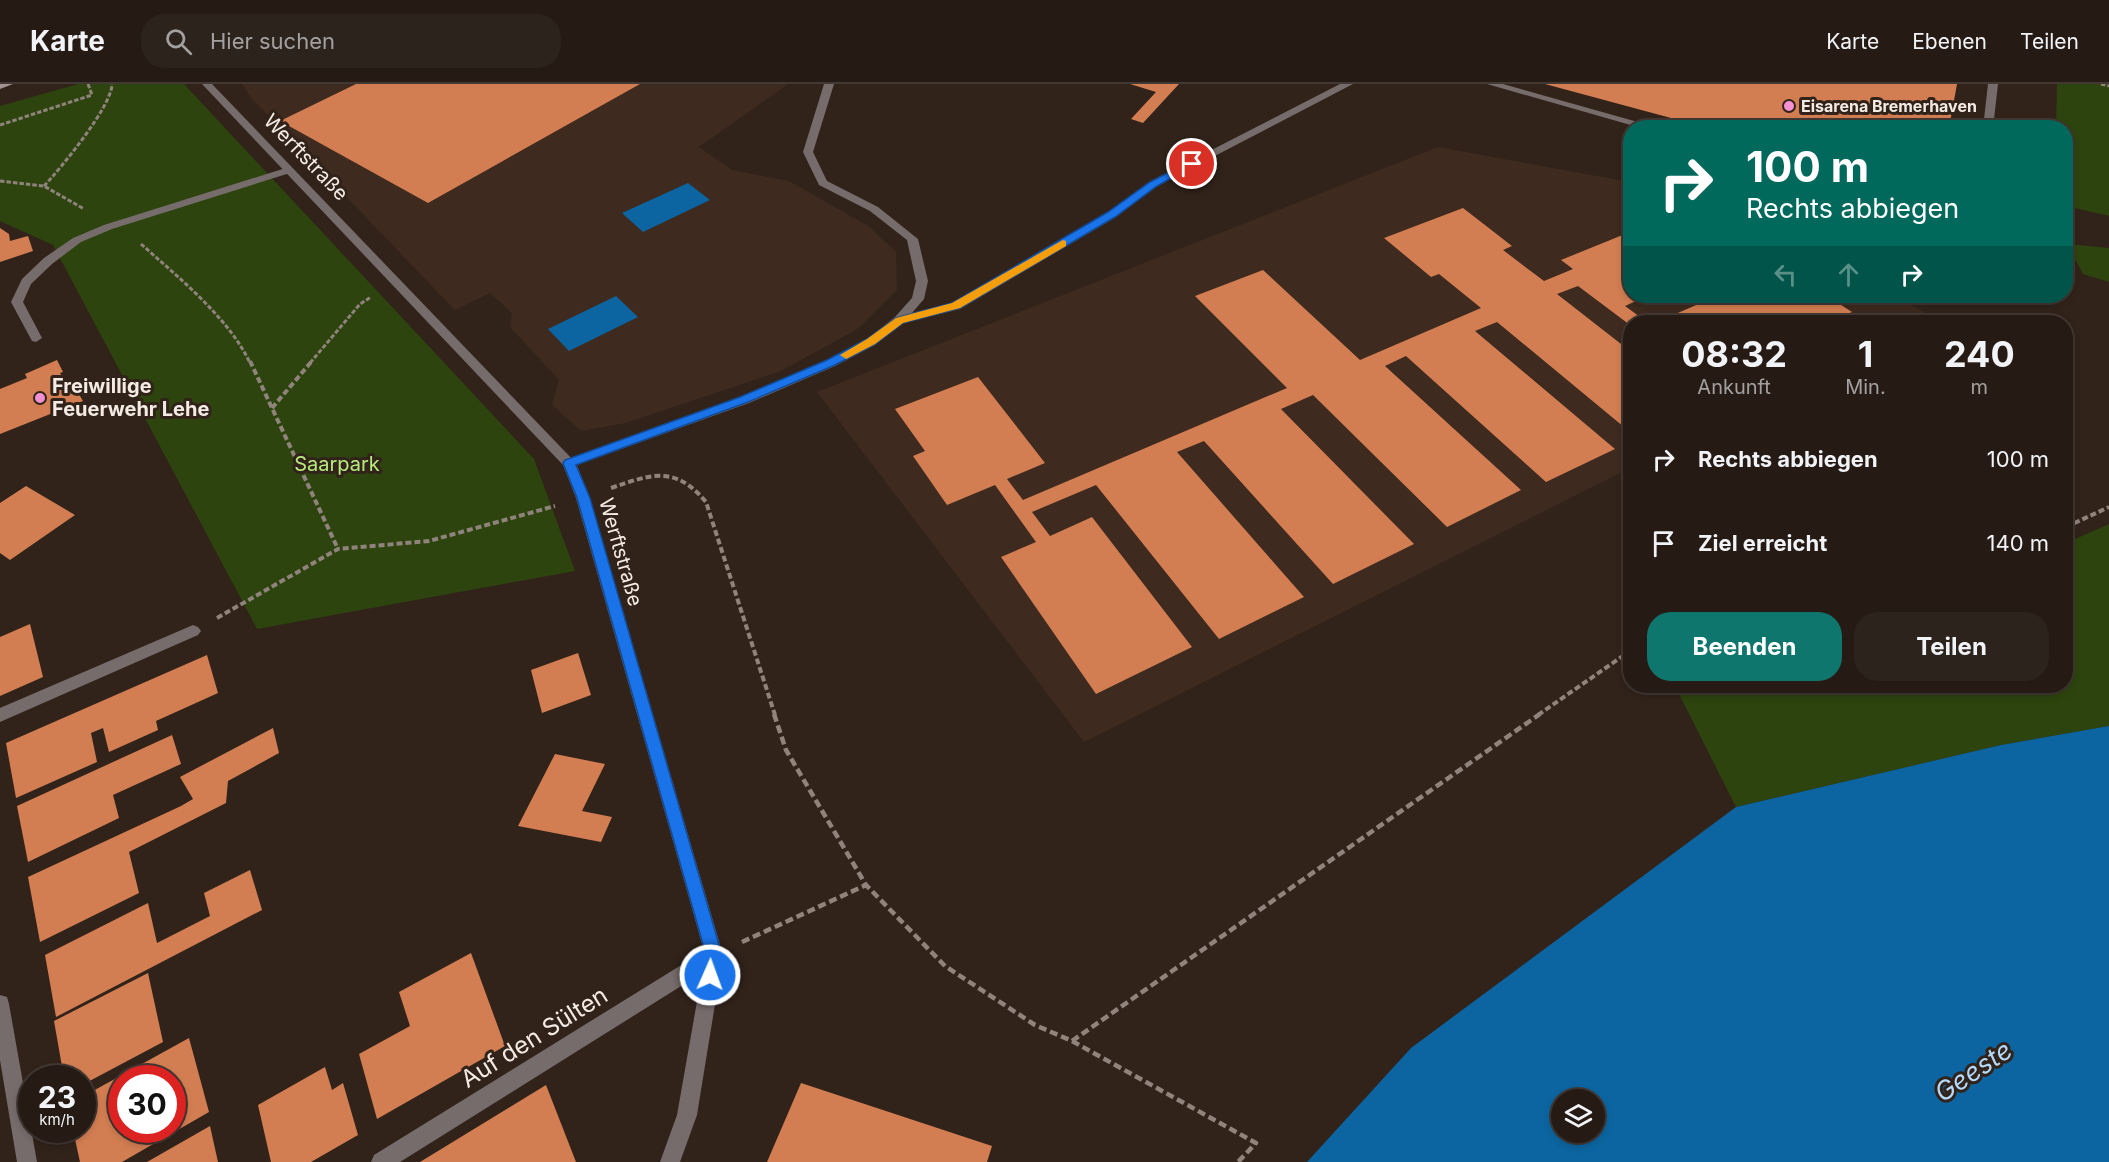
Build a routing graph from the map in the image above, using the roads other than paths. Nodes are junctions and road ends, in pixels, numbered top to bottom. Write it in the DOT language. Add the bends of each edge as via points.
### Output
graph roads {
  1 [pos="8,84"];
  2 [pos="207,84"];
  3 [pos="829,84"];
  4 [pos="1348,84"];
  5 [pos="1492,84"];
  6 [pos="1993,84"];
  7 [pos="0,86"];
  8 [pos="1624,120"];
  9 [pos="1989,120"];
  10 [pos="289,170"];
  11 [pos="899,320"];
  12 [pos="36,338"];
  13 [pos="569,463"];
  14 [pos="193,631"];
  15 [pos="0,715"];
  16 [pos="714,955"];
  17 [pos="0,1004"];
  18 [pos="27,1162"];
  19 [pos="381,1162"];
  20 [pos="670,1162"];
  1 -- 7 [label="main road"];
  2 -- 10 [label="street, Werftstraße"];
  3 -- 11 [label="street" via="808,152 823,183 874,209 912,239 922,281 918,299"];
  4 -- 11 [label="street" via="1153,184 1112,214 956,306"];
  5 -- 8 [label="street"];
  6 -- 9 [label="street"];
  10 -- 12 [label="street" via="77,240 26,282 17,302"];
  10 -- 13 [label="street, Werftstraße"];
  11 -- 13 [label="street" via="871,342 831,363 744,400"];
  13 -- 16 [label="street, Werftstraße" via="584,498"];
  14 -- 15 [label="street"];
  16 -- 19 [label="street, Auf den Sülten"];
  16 -- 20 [label="street, Werftstraße" via="687,1115"];
  17 -- 18 [label="street"];
}
